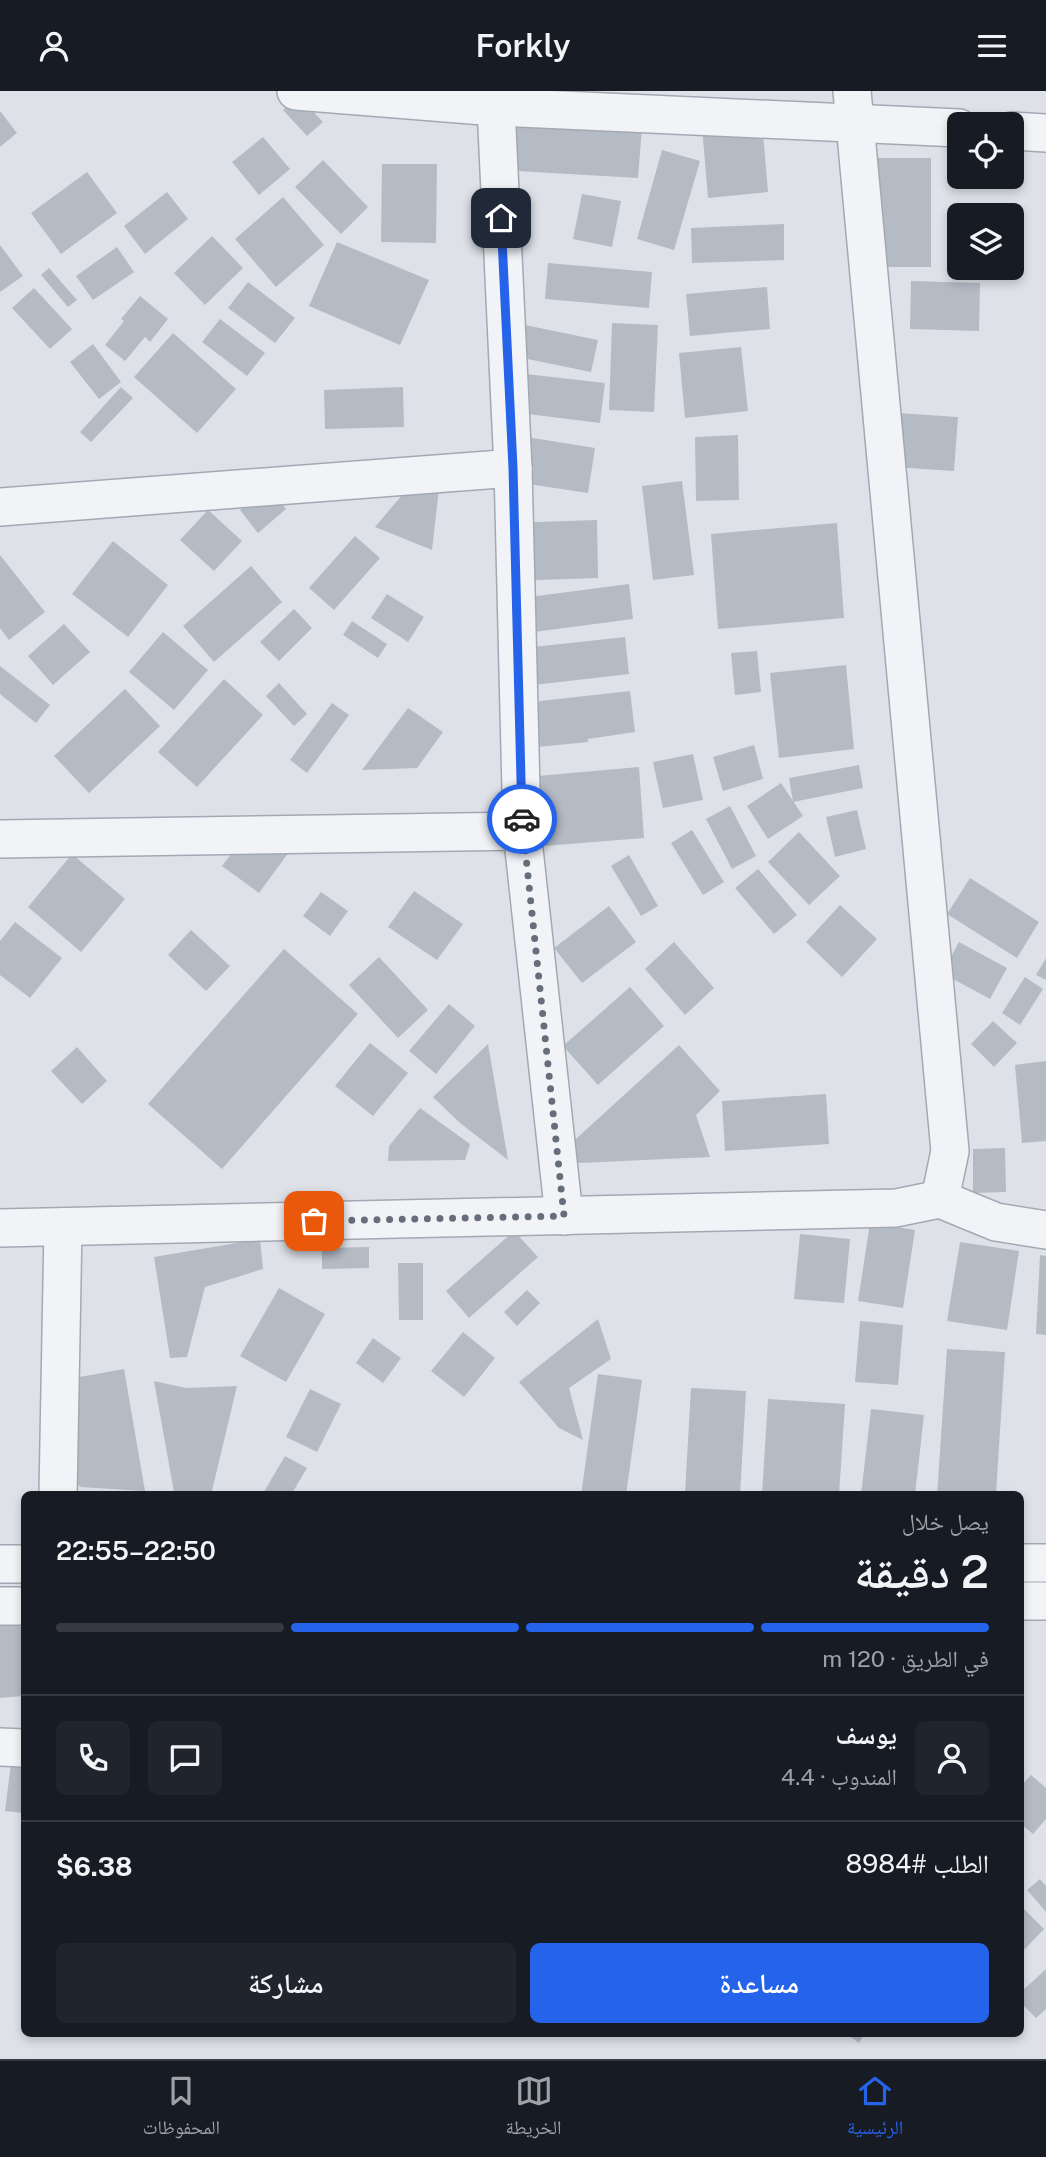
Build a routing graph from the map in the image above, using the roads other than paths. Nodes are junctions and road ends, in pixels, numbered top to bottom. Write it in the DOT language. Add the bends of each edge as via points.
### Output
graph roads {
  1 [pos="296,91"];
  2 [pos="496,107"];
  3 [pos="854,107"];
  4 [pos="947,126"];
  5 [pos="1024,132"];
  6 [pos="1046,133"];
  7 [pos="513,468"];
  8 [pos="0,507"];
  9 [pos="522,831"];
  10 [pos="0,839"];
  11 [pos="940,1199"];
  12 [pos="564,1216"];
  13 [pos="63,1227"];
  14 [pos="0,1229"];
  15 [pos="1046,1230"];
  16 [pos="58,1491"];
  17 [pos="1024,1563"];
  18 [pos="1046,1563"];
  19 [pos="0,1564"];
  20 [pos="21,1564"];
  21 [pos="1024,1601"];
  22 [pos="1046,1601"];
  23 [pos="0,1606"];
  24 [pos="21,1606"];
  25 [pos="0,1747"];
  26 [pos="21,1748"];
  1 -- 2 [label="street"];
  2 -- 3 [label="street"];
  2 -- 7 [label="street"];
  3 -- 4 [label="street"];
  3 -- 11 [label="street" via="950,1151"];
  5 -- 6 [label="street"];
  7 -- 8 [label="street"];
  7 -- 9 [label="street"];
  9 -- 10 [label="street"];
  9 -- 12 [label="street"];
  11 -- 12 [label="street" via="896,1208"];
  11 -- 15 [label="street" via="996,1222"];
  12 -- 13 [label="street"];
  13 -- 14 [label="street"];
  13 -- 16 [label="street"];
  17 -- 18 [label="street"];
  19 -- 20 [label="street"];
  21 -- 22 [label="street"];
  23 -- 24 [label="street"];
  25 -- 26 [label="street"];
}
